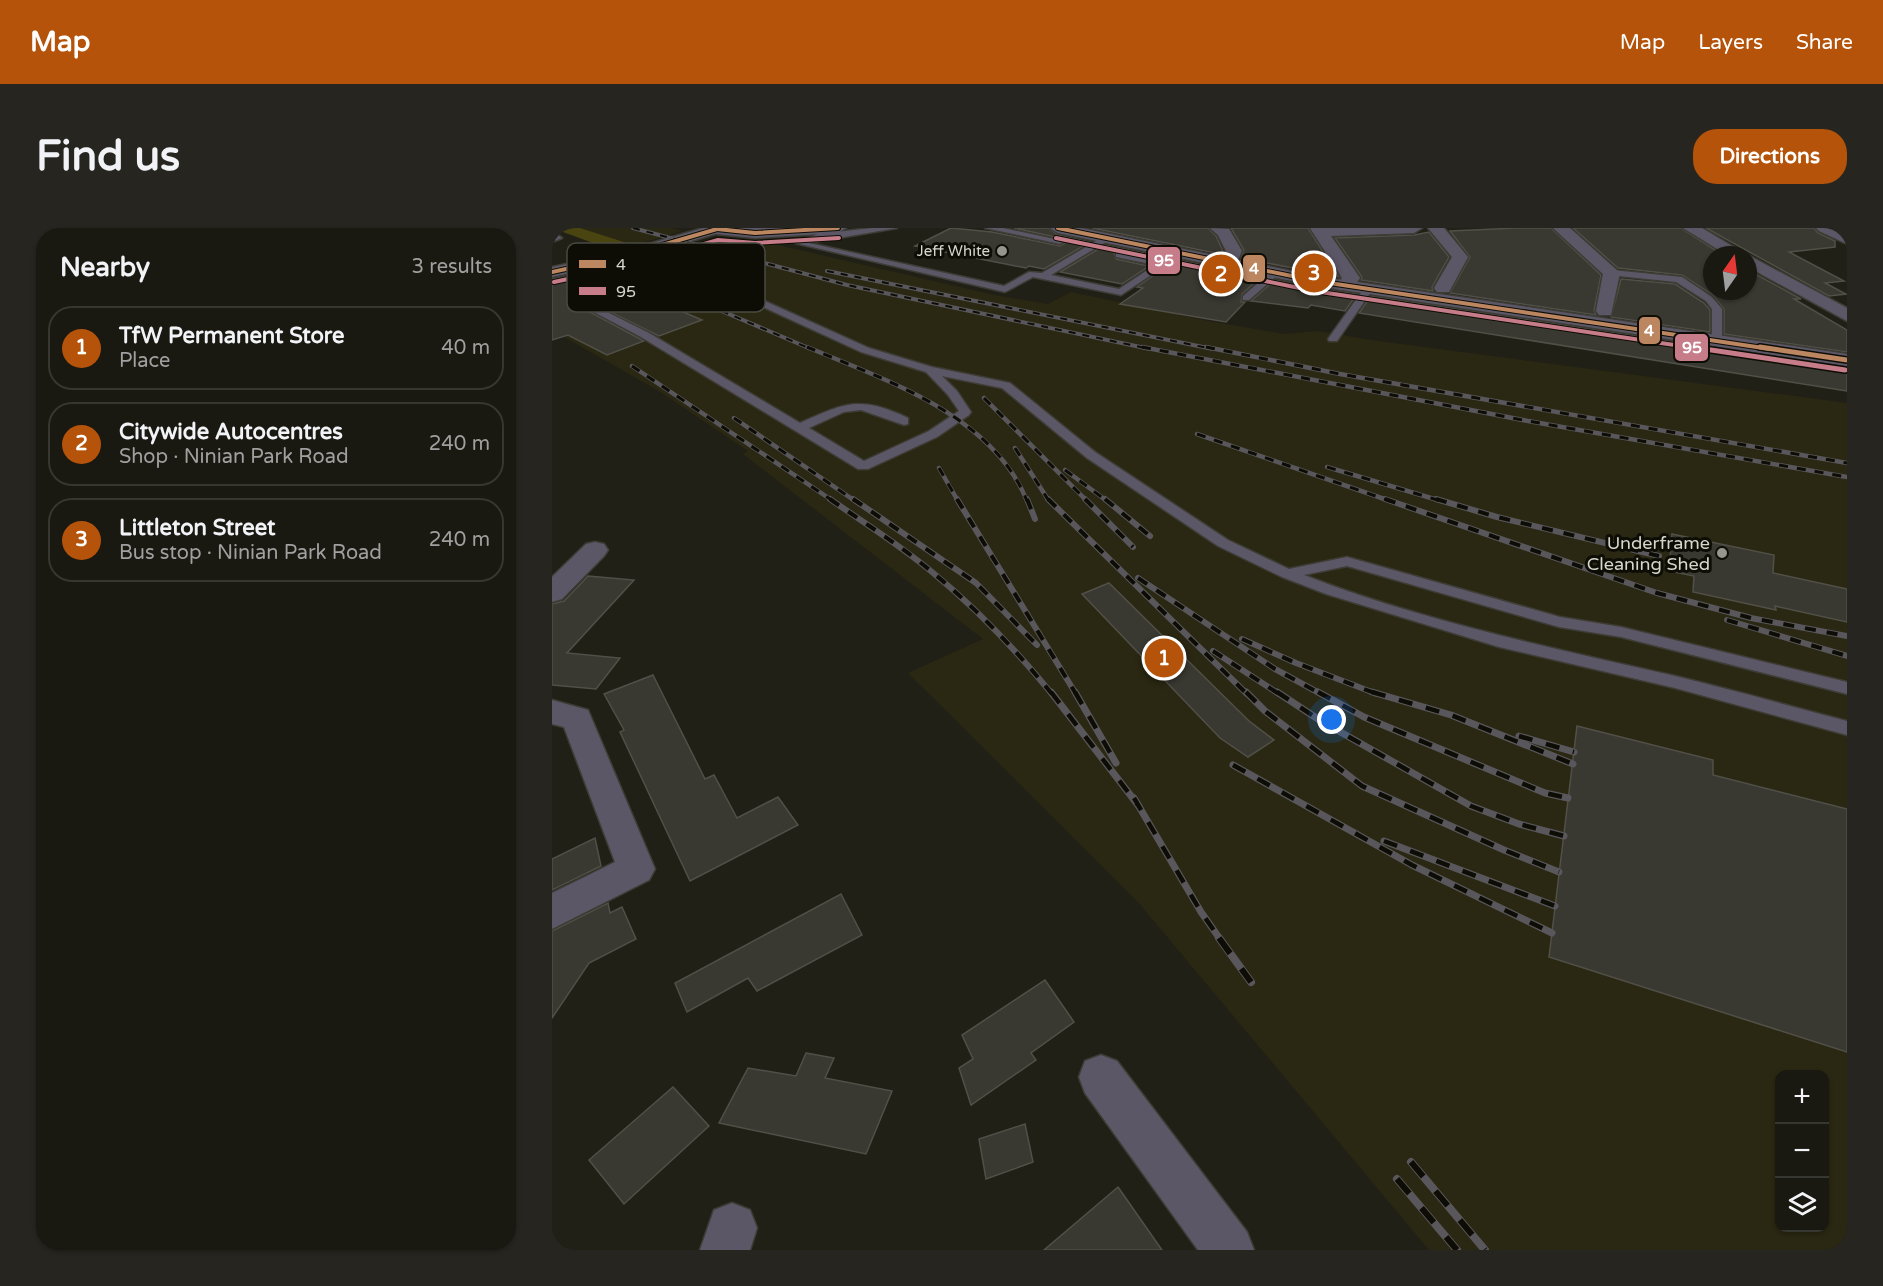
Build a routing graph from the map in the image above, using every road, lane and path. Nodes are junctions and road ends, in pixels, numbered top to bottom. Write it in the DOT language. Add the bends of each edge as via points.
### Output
graph roads {
  1 [pos="719,228"];
  2 [pos="838,228"];
  3 [pos="893,228"];
  4 [pos="989,228"];
  5 [pos="1218,228"];
  6 [pos="1414,228"];
  7 [pos="1436,228"];
  8 [pos="1561,228"];
  9 [pos="1691,228"];
  10 [pos="1824,228"];
  11 [pos="812,229"];
  12 [pos="1319,230"];
  13 [pos="1059,235"];
  14 [pos="1106,238"];
  15 [pos="1847,239"];
  16 [pos="668,243"];
  17 [pos="1723,246"];
  18 [pos="1119,255"];
  19 [pos="1223,262"];
  20 [pos="1757,265"];
  21 [pos="567,269"];
  22 [pos="552,272"];
  23 [pos="1275,273"];
  24 [pos="1612,273"];
  25 [pos="1043,276"];
  26 [pos="1345,286"];
  27 [pos="1443,288"];
  28 [pos="1368,289"];
  29 [pos="1246,298"];
  30 [pos="765,304"];
  31 [pos="1605,311"];
  32 [pos="600,312"];
  33 [pos="1846,314"];
  34 [pos="1333,339"];
  35 [pos="1717,341"];
  36 [pos="1847,360"];
  37 [pos="930,370"];
  38 [pos="904,421"];
  39 [pos="799,428"];
  40 [pos="595,550"];
  41 [pos="1287,573"];
  42 [pos="552,593"];
  43 [pos="1847,688"];
  44 [pos="552,712"];
  45 [pos="1847,728"];
  46 [pos="552,912"];
  47 [pos="1101,1077"];
  48 [pos="1229,1250"];
  1 -- 11 [label="street" via="755,233"];
  1 -- 16 [label="main road"];
  2 -- 11 [label="street"];
  3 -- 25 [label="lane" via="799,243 1005,289 1032,274"];
  4 -- 13 [label="lane"];
  5 -- 19 [label="street" via="1234,251"];
  6 -- 12 [label="street"];
  7 -- 27 [label="street" via="1460,257"];
  8 -- 24 [label="street"];
  9 -- 17 [label="street"];
  10 -- 15 [label="street"];
  12 -- 26 [label="street" via="1351,278"];
  13 -- 14 [label="street"];
  14 -- 19 [label="street"];
  14 -- 25 [label="lane"];
  18 -- 25 [label="lane" via="1161,265 1121,292"];
  19 -- 23 [label="street"];
  20 -- 33 [label="street"];
  21 -- 22 [label="main road"];
  23 -- 26 [label="street"];
  23 -- 29 [label="lane"];
  24 -- 31 [label="street"];
  24 -- 35 [label="lane" via="1679,279 1710,298 1718,309"];
  26 -- 28 [label="street"];
  28 -- 34 [label="lane"];
  28 -- 35 [label="street"];
  30 -- 37 [label="lane" via="865,350"];
  32 -- 39 [label="lane"];
  35 -- 36 [label="street"];
  37 -- 39 [label="lane" via="965,412 933,434 863,466"];
  37 -- 41 [label="lane" via="1006,385 1091,455 1223,543"];
  38 -- 39 [label="lane" via="867,405 848,407"];
  40 -- 42 [label="street"];
  41 -- 43 [label="lane" via="1347,561 1559,622 1621,632"];
  41 -- 45 [label="lane" via="1331,591 1505,643 1675,682"];
  44 -- 46 [label="street" via="578,718 636,869"];
  47 -- 48 [label="street"];
}
